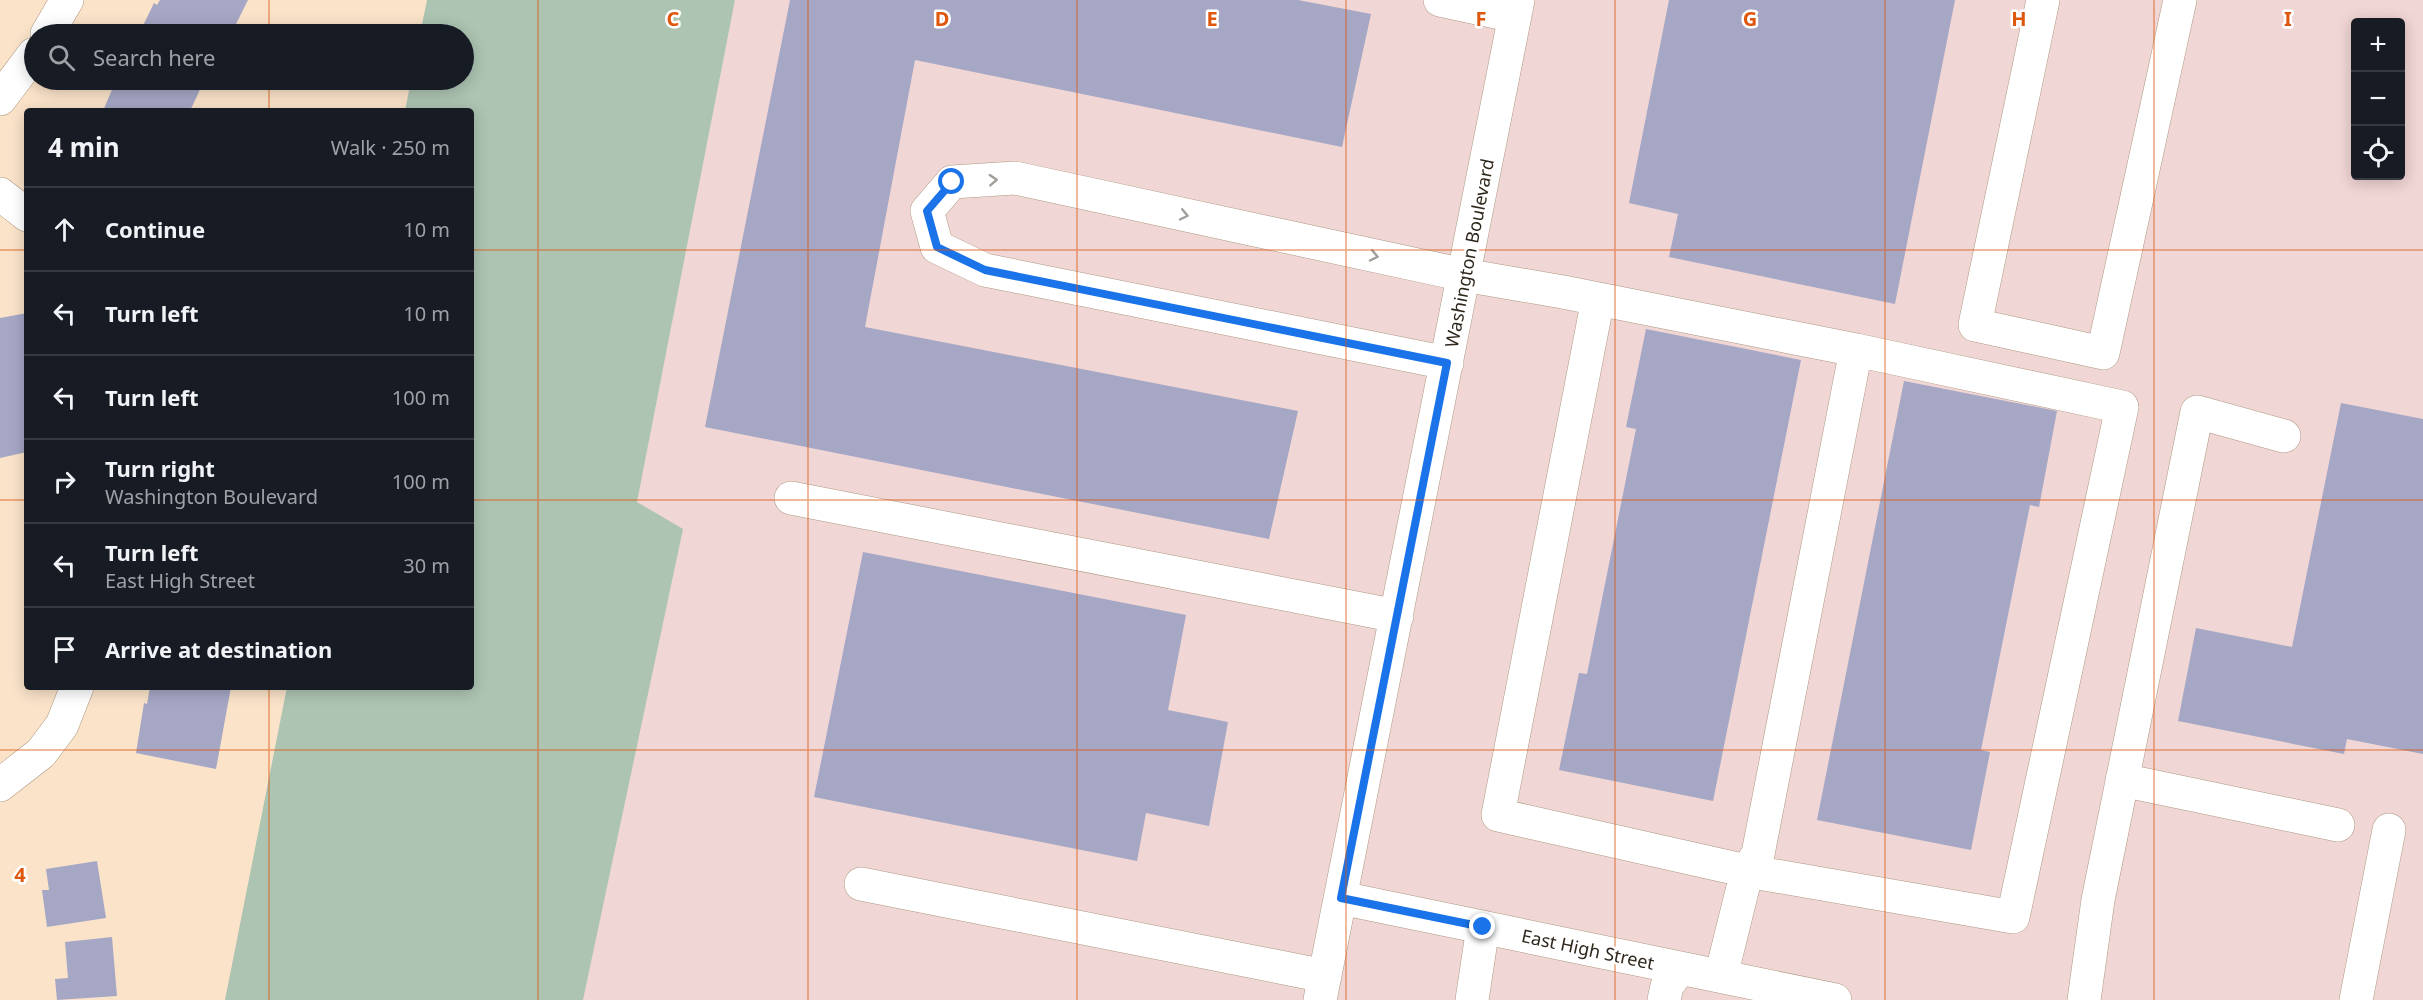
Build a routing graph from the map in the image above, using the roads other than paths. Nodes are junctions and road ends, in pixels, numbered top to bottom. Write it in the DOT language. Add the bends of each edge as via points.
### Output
graph roads {
  1 [pos="67,0"];
  2 [pos="1440,0"];
  3 [pos="2043,0"];
  4 [pos="2180,0"];
  5 [pos="1516,8"];
  6 [pos="53,24"];
  7 [pos="24,67"];
  8 [pos="0,99"];
  9 [pos="0,195"];
  10 [pos="24,213"];
  11 [pos="1464,275"];
  12 [pos="1598,299"];
  13 [pos="1856,350"];
  14 [pos="1447,363"];
  15 [pos="2284,436"];
  16 [pos="791,498"];
  17 [pos="1397,616"];
  18 [pos="76,690"];
  19 [pos="2122,780"];
  20 [pos="0,785"];
  21 [pos="2338,825"];
  22 [pos="2389,830"];
  23 [pos="1748,872"];
  24 [pos="861,884"];
  25 [pos="1341,898"];
  26 [pos="1483,927"];
  27 [pos="1680,968"];
  28 [pos="1721,976"];
  29 [pos="1323,988"];
  30 [pos="1472,1000"];
  31 [pos="1664,1000"];
  32 [pos="1835,1000"];
  33 [pos="2084,1000"];
  34 [pos="2356,1000"];
  1 -- 6 [label="street"];
  2 -- 5 [label="street"];
  3 -- 4 [label="street" via="1975,325 2103,353"];
  5 -- 11 [label="street, Washington Boulevard"];
  7 -- 8 [label="street"];
  9 -- 10 [label="street"];
  11 -- 12 [label="street"];
  11 -- 14 [label="street, Washington Boulevard"];
  14 -- 11 [label="street, one-way" via="985,270 937,247 927,211 952,182 1015,178"];
  12 -- 13 [label="street"];
  12 -- 23 [label="street" via="1498,815"];
  13 -- 23 [label="street" via="1758,854"];
  13 -- 23 [label="street" via="2122,407 2013,916"];
  14 -- 17 [label="street, Washington Boulevard"];
  15 -- 19 [label="street" via="2197,412"];
  16 -- 17 [label="street"];
  17 -- 25 [label="street, Washington Boulevard"];
  18 -- 20 [label="street" via="62,725 41,753"];
  19 -- 21 [label="street"];
  19 -- 33 [label="street" via="2098,900"];
  22 -- 34 [label="street"];
  23 -- 28 [label="street"];
  24 -- 29 [label="street"];
  25 -- 26 [label="street, East High Street"];
  25 -- 29 [label="street, Washington Boulevard"];
  26 -- 27 [label="street, East High Street"];
  26 -- 30 [label="street"];
  27 -- 28 [label="street, East High Street"];
  27 -- 31 [label="street" via="1667,986"];
  28 -- 32 [label="street, East High Street"];
}
